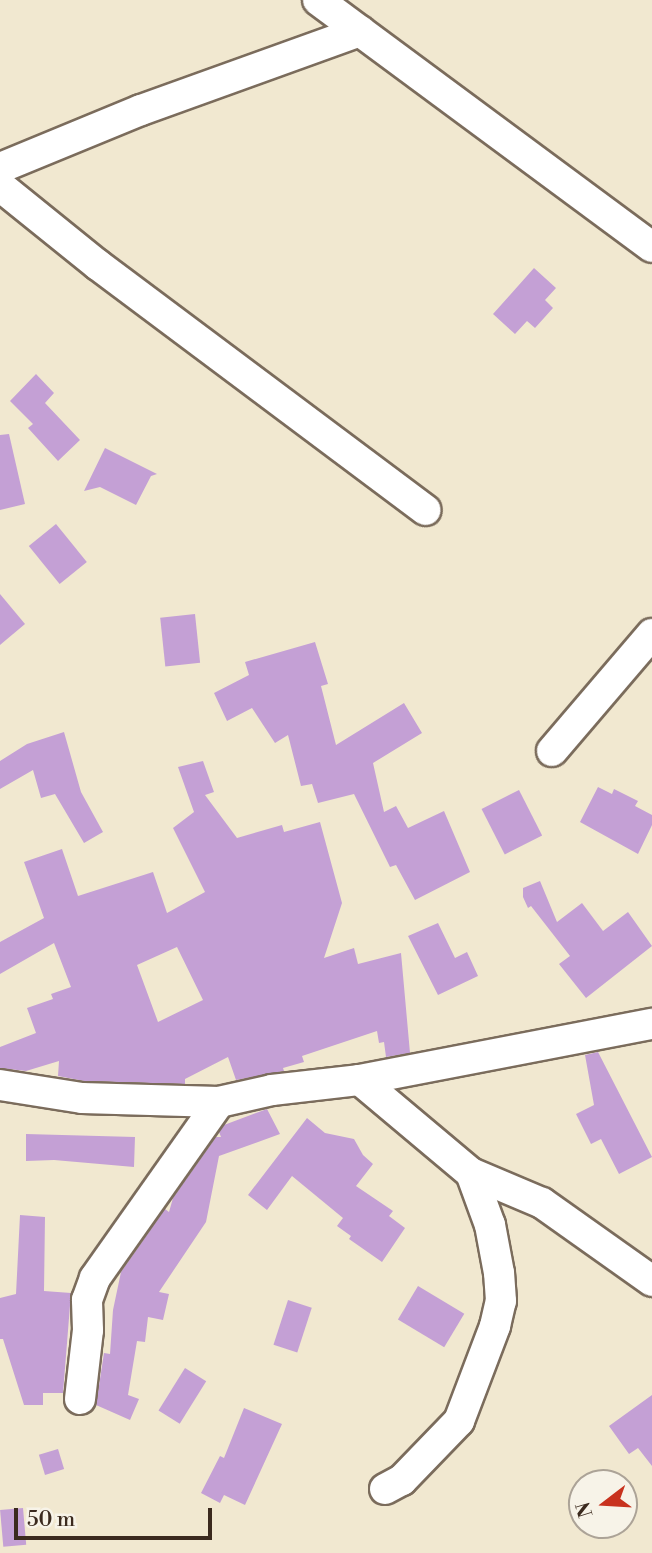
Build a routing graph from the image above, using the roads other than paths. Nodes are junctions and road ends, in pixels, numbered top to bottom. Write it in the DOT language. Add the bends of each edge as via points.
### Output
graph roads {
  1 [pos="318,0"];
  2 [pos="360,30"];
  3 [pos="0,168"];
  4 [pos="0,186"];
  5 [pos="652,247"];
  6 [pos="425,510"];
  7 [pos="652,634"];
  8 [pos="552,751"];
  9 [pos="652,1024"];
  10 [pos="360,1080"];
  11 [pos="0,1084"];
  12 [pos="219,1102"];
  13 [pos="471,1173"];
  14 [pos="652,1281"];
  15 [pos="80,1399"];
  16 [pos="385,1489"];
  1 -- 2 [label="street"];
  2 -- 3 [label="street" via="141,110"];
  2 -- 5 [label="street"];
  4 -- 6 [label="street"];
  7 -- 8 [label="street"];
  9 -- 10 [label="street"];
  10 -- 12 [label="street" via="272,1090"];
  10 -- 13 [label="street"];
  11 -- 12 [label="street" via="82,1098"];
  12 -- 15 [label="street" via="95,1278 87,1300"];
  13 -- 14 [label="street" via="542,1203"];
  13 -- 16 [label="street" via="490,1225 499,1273 501,1301 495,1326 459,1421 402,1480"];
}
